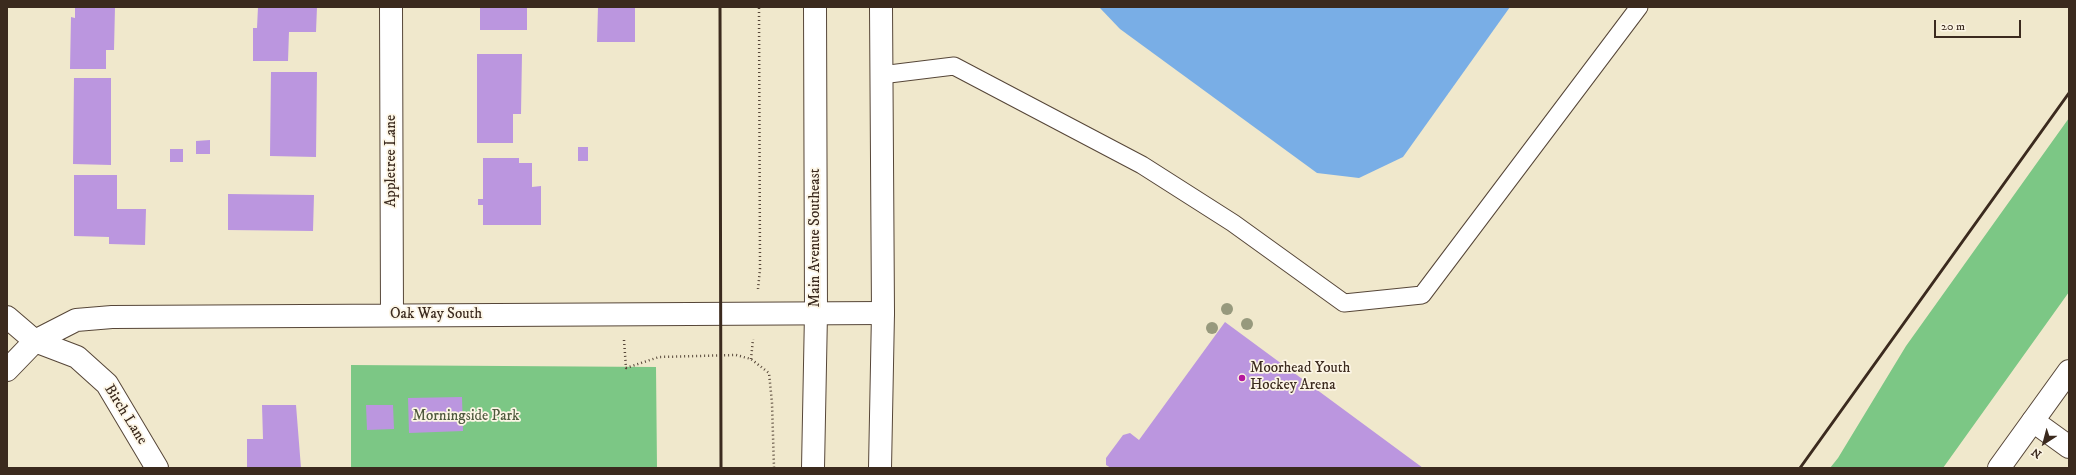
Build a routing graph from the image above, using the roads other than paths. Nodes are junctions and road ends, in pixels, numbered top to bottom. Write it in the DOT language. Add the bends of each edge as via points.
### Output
graph roads {
  1 [pos="391,7"];
  2 [pos="815,7"];
  3 [pos="881,7"];
  4 [pos="1639,7"];
  5 [pos="881,75"];
  6 [pos="816,313"];
  7 [pos="883,313"];
  8 [pos="392,315"];
  9 [pos="7,317"];
  10 [pos="35,341"];
  11 [pos="7,370"];
  12 [pos="2069,371"];
  13 [pos="2033,421"];
  14 [pos="2069,447"];
  15 [pos="157,468"];
  16 [pos="813,468"];
  17 [pos="880,468"];
  18 [pos="1999,468"];
  1 -- 8 [label="street, Appletree Lane"];
  2 -- 6 [label="street, Main Avenue Southeast"];
  3 -- 5 [label="street"];
  4 -- 5 [label="lane" via="1422,295 1344,304 1233,223 1142,165 954,66"];
  5 -- 7 [label="street"];
  6 -- 7 [label="street, Oak Way South"];
  6 -- 8 [label="street, Oak Way South"];
  6 -- 16 [label="street, Main Avenue Southeast"];
  7 -- 17 [label="street"];
  8 -- 10 [label="street, Oak Way South" via="112,317 76,320"];
  9 -- 10 [label="street, Birch Lane"];
  10 -- 11 [label="street, Oak Way South"];
  10 -- 15 [label="street, Birch Lane" via="77,358 107,384"];
  12 -- 13 [label="street"];
  13 -- 14 [label="street"];
  13 -- 18 [label="street"];
}
